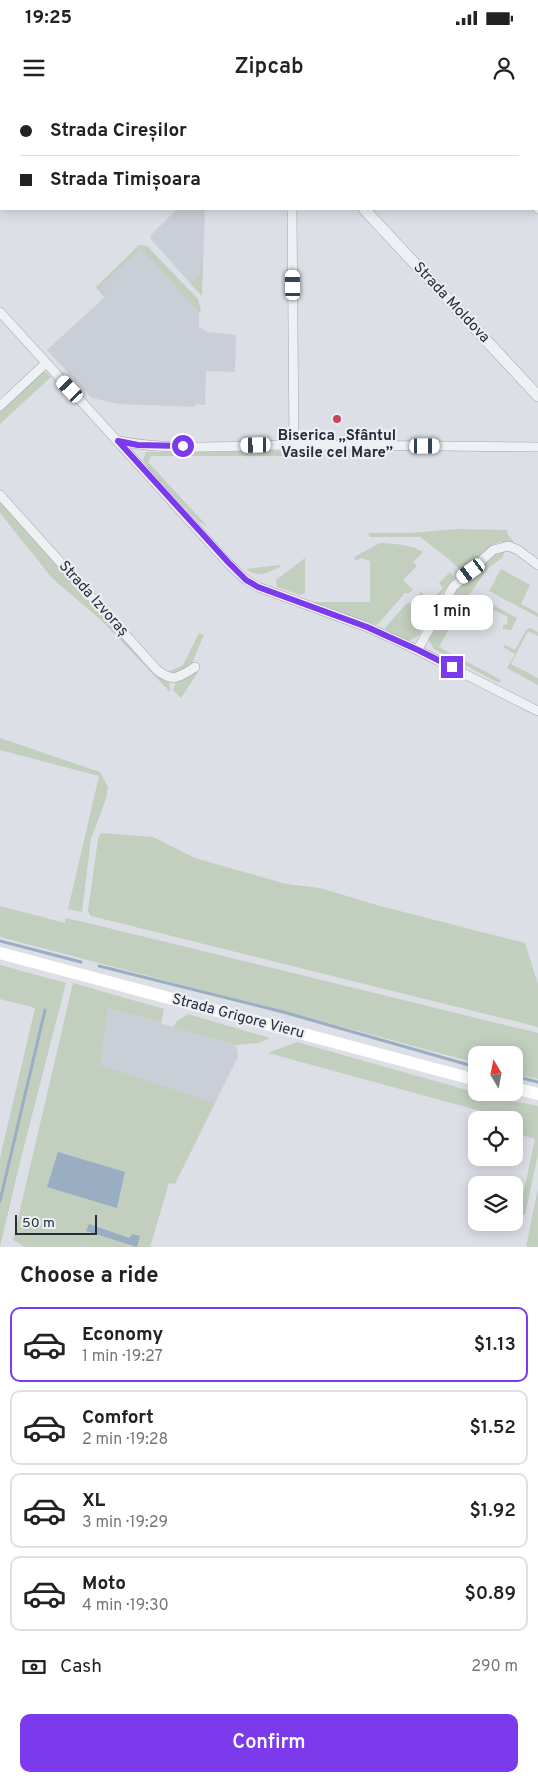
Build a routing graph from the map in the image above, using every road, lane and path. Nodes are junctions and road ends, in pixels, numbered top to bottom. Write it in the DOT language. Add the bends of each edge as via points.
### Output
graph roads {
  1 [pos="292,210"];
  2 [pos="365,210"];
  3 [pos="0,312"];
  4 [pos="46,363"];
  5 [pos="538,396"];
  6 [pos="0,406"];
  7 [pos="118,441"];
  8 [pos="294,445"];
  9 [pos="538,446"];
  10 [pos="0,495"];
  11 [pos="538,565"];
  12 [pos="418,650"];
  13 [pos="195,667"];
  14 [pos="538,711"];
  15 [pos="0,953"];
  16 [pos="468,1078"];
  17 [pos="523,1090"];
  18 [pos="538,1094"];
  1 -- 8 [label="street"];
  2 -- 5 [label="street, Strada Moldova"];
  3 -- 4 [label="street"];
  4 -- 6 [label="street"];
  4 -- 7 [label="street"];
  7 -- 8 [label="street" via="168,447"];
  7 -- 12 [label="street" via="246,580"];
  8 -- 9 [label="street"];
  10 -- 13 [label="street, Strada Izvoraș" via="157,670 176,678"];
  11 -- 12 [label="street" via="508,546 493,550 452,587"];
  12 -- 14 [label="street"];
  15 -- 16 [label="main road, Strada Grigore Vieru"];
  17 -- 18 [label="main road"];
}
